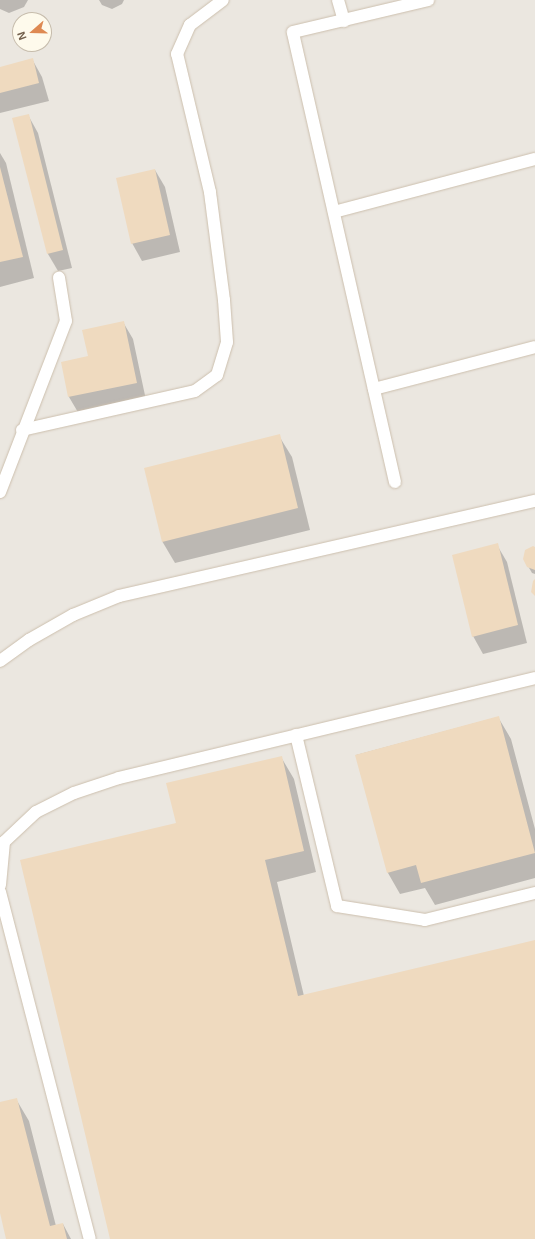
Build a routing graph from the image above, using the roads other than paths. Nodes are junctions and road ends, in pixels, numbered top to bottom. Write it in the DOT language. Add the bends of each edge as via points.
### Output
graph roads {
  1 [pos="223,0"];
  2 [pos="338,0"];
  3 [pos="428,0"];
  4 [pos="344,21"];
  5 [pos="535,159"];
  6 [pos="334,212"];
  7 [pos="59,278"];
  8 [pos="535,347"];
  9 [pos="374,389"];
  10 [pos="22,430"];
  11 [pos="395,482"];
  12 [pos="0,492"];
  13 [pos="535,500"];
  14 [pos="0,661"];
  15 [pos="535,678"];
  16 [pos="296,735"];
  17 [pos="2,843"];
  18 [pos="0,885"];
  19 [pos="0,892"];
  20 [pos="535,893"];
  21 [pos="90,1239"];
  1 -- 10 [label="lane" via="190,25 177,54 210,192 223,293 227,342 217,374 195,390"];
  2 -- 4 [label="lane"];
  3 -- 4 [label="lane"];
  4 -- 6 [label="lane" via="293,32"];
  5 -- 6 [label="lane"];
  6 -- 9 [label="lane"];
  7 -- 10 [label="lane" via="66,320"];
  8 -- 9 [label="lane"];
  9 -- 11 [label="lane"];
  10 -- 12 [label="lane"];
  13 -- 14 [label="lane" via="119,596 73,615 29,640"];
  15 -- 16 [label="lane"];
  16 -- 17 [label="lane" via="119,778 74,793 36,812"];
  16 -- 20 [label="lane" via="337,906 425,920"];
  17 -- 18 [label="lane"];
  19 -- 21 [label="lane"];
}
